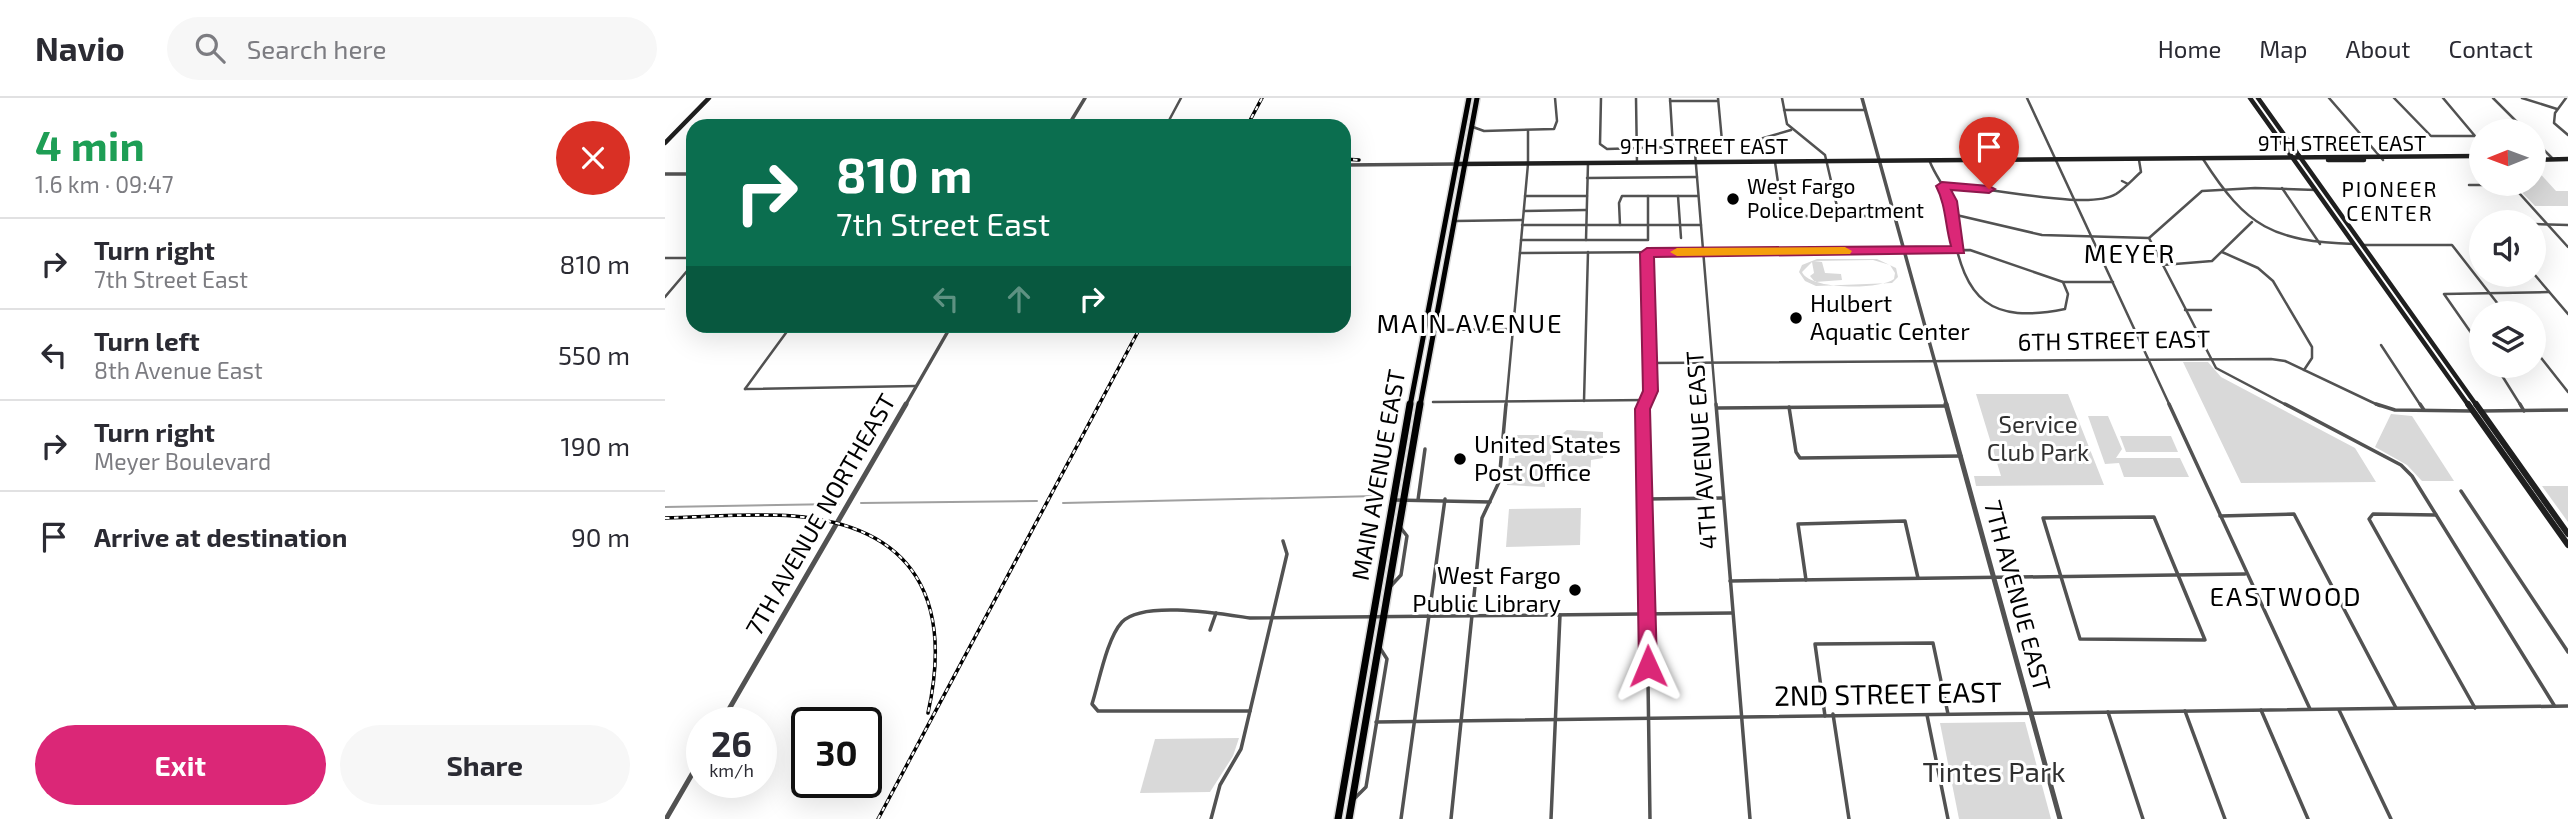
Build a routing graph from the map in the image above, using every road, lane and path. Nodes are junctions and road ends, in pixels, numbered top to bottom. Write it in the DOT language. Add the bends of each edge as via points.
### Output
graph roads {
  1 [pos="709,98"];
  2 [pos="1085,98"];
  3 [pos="1181,98"];
  4 [pos="1469,98"];
  5 [pos="1477,98"];
  6 [pos="1555,98"];
  7 [pos="1601,98"];
  8 [pos="1636,98"];
  9 [pos="1782,98"];
  10 [pos="1862,98"];
  11 [pos="2027,98"];
  12 [pos="2250,98"];
  13 [pos="2257,98"];
  14 [pos="2329,98"];
  15 [pos="2393,98"];
  16 [pos="2443,98"];
  17 [pos="2493,98"];
  18 [pos="2522,98"];
  19 [pos="2567,98"];
  20 [pos="1670,99"];
  21 [pos="1718,99"];
  22 [pos="2557,109"];
  23 [pos="1784,110"];
  24 [pos="1865,110"];
  25 [pos="688,119"];
  26 [pos="1072,119"];
  27 [pos="1170,119"];
  28 [pos="2514,119"];
  29 [pos="686,120"];
  30 [pos="1472,127"];
  31 [pos="1791,130"];
  32 [pos="1528,131"];
  33 [pos="2568,135"];
  34 [pos="1760,139"];
  35 [pos="666,140"];
  36 [pos="1636,148"];
  37 [pos="2546,152"];
  38 [pos="2298,158"];
  39 [pos="2382,158"];
  40 [pos="2469,158"];
  41 [pos="2546,158"];
  42 [pos="2552,158"];
  43 [pos="2568,158"];
  44 [pos="2203,159"];
  45 [pos="2056,160"];
  46 [pos="2139,160"];
  47 [pos="1913,161"];
  48 [pos="1947,161"];
  49 [pos="1696,162"];
  50 [pos="1775,162"];
  51 [pos="1827,162"];
  52 [pos="1879,162"];
  53 [pos="1930,162"];
  54 [pos="1467,163"];
  55 [pos="1588,163"];
  56 [pos="1637,163"];
  57 [pos="1458,164"];
  58 [pos="1528,164"];
  59 [pos="1351,166"];
  60 [pos="666,174"];
  61 [pos="686,174"];
  62 [pos="1697,177"];
  63 [pos="1587,178"];
  64 [pos="2122,181"];
  65 [pos="2128,184"];
  66 [pos="1942,186"];
  67 [pos="2221,188"];
  68 [pos="2282,188"];
  69 [pos="2316,190"];
  70 [pos="1452,195"];
  71 [pos="1525,196"];
  72 [pos="1587,196"];
  73 [pos="1648,196"];
  74 [pos="1678,196"];
  75 [pos="1699,196"];
  76 [pos="2522,196"];
  77 [pos="2073,198"];
  78 [pos="1586,210"];
  79 [pos="1524,211"];
  80 [pos="1952,214"];
  81 [pos="1839,216"];
  82 [pos="1894,216"];
  83 [pos="1456,221"];
  84 [pos="2252,222"];
  85 [pos="1522,223"];
  86 [pos="1620,225"];
  87 [pos="1649,225"];
  88 [pos="1680,225"];
  89 [pos="1701,225"];
  90 [pos="2547,225"];
  91 [pos="2568,225"];
  92 [pos="1586,226"];
  93 [pos="1681,238"];
  94 [pos="2092,238"];
  95 [pos="2149,238"];
  96 [pos="1521,240"];
  97 [pos="1586,240"];
  98 [pos="2320,244"];
  99 [pos="2354,244"];
  100 [pos="2363,245"];
  101 [pos="2568,247"];
  102 [pos="1903,250"];
  103 [pos="1959,250"];
  104 [pos="1588,252"];
  105 [pos="1704,252"];
  106 [pos="2222,252"];
  107 [pos="1520,253"];
  108 [pos="1647,253"];
  109 [pos="665,258"];
  110 [pos="686,258"];
  111 [pos="2163,265"];
  112 [pos="686,272"];
  113 [pos="2063,282"];
  114 [pos="2113,282"];
  115 [pos="2545,287"];
  116 [pos="2489,292"];
  117 [pos="2549,292"];
  118 [pos="665,297"];
  119 [pos="1430,297"];
  120 [pos="2496,301"];
  121 [pos="2185,310"];
  122 [pos="2211,310"];
  123 [pos="2568,314"];
  124 [pos="1513,329"];
  125 [pos="1433,330"];
  126 [pos="2469,330"];
  127 [pos="786,333"];
  128 [pos="947,333"];
  129 [pos="2381,345"];
  130 [pos="2147,358"];
  131 [pos="2210,358"];
  132 [pos="1934,359"];
  133 [pos="1713,362"];
  134 [pos="1649,363"];
  135 [pos="2546,364"];
  136 [pos="2304,370"];
  137 [pos="2503,378"];
  138 [pos="916,386"];
  139 [pos="2568,392"];
  140 [pos="1646,400"];
  141 [pos="1506,401"];
  142 [pos="1584,401"];
  143 [pos="1433,402"];
  144 [pos="1947,406"];
  145 [pos="1789,407"];
  146 [pos="1717,408"];
  147 [pos="2424,410"];
  148 [pos="2568,410"];
  149 [pos="2473,411"];
  150 [pos="2480,411"];
  151 [pos="2524,411"];
  152 [pos="1425,449"];
  153 [pos="1961,456"];
  154 [pos="2461,491"];
  155 [pos="1723,498"];
  156 [pos="1445,499"];
  157 [pos="1644,499"];
  158 [pos="1398,500"];
  159 [pos="1418,500"];
  160 [pos="1490,502"];
  161 [pos="2436,514"];
  162 [pos="2220,516"];
  163 [pos="2568,534"];
  164 [pos="1283,541"];
  165 [pos="2568,545"];
  166 [pos="2060,574"];
  167 [pos="2178,574"];
  168 [pos="2246,574"];
  169 [pos="1993,578"];
  170 [pos="1919,579"];
  171 [pos="1806,580"];
  172 [pos="1730,581"];
  173 [pos="1216,613"];
  174 [pos="1733,613"];
  175 [pos="1560,614"];
  176 [pos="1647,614"];
  177 [pos="1429,615"];
  178 [pos="1473,615"];
  179 [pos="1374,616"];
  180 [pos="1383,616"];
  181 [pos="1272,617"];
  182 [pos="1210,630"];
  183 [pos="1378,645"];
  184 [pos="2568,652"];
  185 [pos="2554,705"];
  186 [pos="2568,706"];
  187 [pos="730,707"];
  188 [pos="2475,708"];
  189 [pos="2309,709"];
  190 [pos="2339,709"];
  191 [pos="2396,709"];
  192 [pos="1250,710"];
  193 [pos="2261,710"];
  194 [pos="2185,711"];
  195 [pos="2108,712"];
  196 [pos="2030,713"];
  197 [pos="1833,714"];
  198 [pos="1926,714"];
  199 [pos="1948,714"];
  200 [pos="1825,716"];
  201 [pos="1742,717"];
  202 [pos="1556,718"];
  203 [pos="1649,718"];
  204 [pos="1462,719"];
  205 [pos="1376,722"];
  206 [pos="1414,722"];
  207 [pos="686,785"];
  208 [pos="1352,800"];
  209 [pos="666,819"];
  210 [pos="1211,819"];
  211 [pos="1338,819"];
  212 [pos="1349,819"];
  213 [pos="1401,819"];
  214 [pos="1451,819"];
  215 [pos="1551,819"];
  216 [pos="1650,819"];
  217 [pos="1749,819"];
  218 [pos="1849,819"];
  219 [pos="1948,819"];
  220 [pos="2060,819"];
  221 [pos="2143,819"];
  222 [pos="2225,819"];
  223 [pos="2308,819"];
  224 [pos="2391,819"];
  1 -- 25 [label="main road"];
  2 -- 26 [label="street"];
  3 -- 27 [label="street"];
  4 -- 57 [label="main road, MAIN AVENUE EAST"];
  5 -- 30 [label="main road, MAIN AVENUE EAST"];
  6 -- 32 [label="street" via="1554,129"];
  7 -- 36 [label="street" via="1601,146"];
  8 -- 36 [label="street"];
  9 -- 23 [label="street"];
  10 -- 24 [label="street, 7TH AVENUE EAST"];
  11 -- 45 [label="street"];
  12 -- 38 [label="main road"];
  13 -- 38 [label="main road"];
  14 -- 39 [label="street"];
  15 -- 16 [label="street" via="2431,136 2475,136"];
  17 -- 28 [label="street"];
  18 -- 22 [label="street"];
  19 -- 22 [label="street"];
  20 -- 21 [label="street"];
  20 -- 36 [label="street" via="1670,148"];
  21 -- 49 [label="street" via="1722,141 1699,148"];
  22 -- 33 [label="street" via="2552,120"];
  23 -- 24 [label="street"];
  23 -- 31 [label="street"];
  24 -- 52 [label="street, 7TH AVENUE EAST"];
  29 -- 35 [label="main road"];
  30 -- 32 [label="street"];
  30 -- 54 [label="main road, MAIN AVENUE EAST"];
  31 -- 34 [label="street"];
  31 -- 51 [label="street" via="1820,150"];
  32 -- 58 [label="street"];
  36 -- 56 [label="street"];
  37 -- 42 [label="street"];
  38 -- 39 [label="main road, 9TH STREET EAST"];
  38 -- 44 [label="main road, 9TH STREET EAST"];
  38 -- 69 [label="main road"];
  38 -- 100 [label="main road"];
  39 -- 40 [label="main road, 9TH STREET EAST"];
  41 -- 42 [label="main road"];
  42 -- 43 [label="main road"];
  44 -- 46 [label="main road, 9TH STREET EAST"];
  44 -- 67 [label="street"];
  45 -- 46 [label="main road, 9TH STREET EAST"];
  45 -- 48 [label="main road, 9TH STREET EAST"];
  45 -- 77 [label="street"];
  46 -- 65 [label="street" via="2142,169"];
  47 -- 48 [label="main road, 9TH STREET EAST"];
  47 -- 52 [label="main road, 9TH STREET EAST"];
  47 -- 53 [label="main road, 9TH STREET EAST"];
  48 -- 53 [label="main road, 9TH STREET EAST"];
  49 -- 50 [label="main road, 9TH STREET EAST"];
  49 -- 56 [label="main road, 9TH STREET EAST"];
  49 -- 62 [label="street, 4TH AVENUE EAST"];
  50 -- 51 [label="main road, 9TH STREET EAST"];
  50 -- 81 [label="street" via="1782,210 1787,216"];
  51 -- 52 [label="main road, 9TH STREET EAST"];
  51 -- 81 [label="street"];
  52 -- 82 [label="street, 7TH AVENUE EAST"];
  53 -- 66 [label="street"];
  54 -- 57 [label="main road, 9TH STREET EAST"];
  54 -- 58 [label="main road, 9TH STREET EAST"];
  54 -- 83 [label="main road, MAIN AVENUE EAST"];
  55 -- 56 [label="main road, 9TH STREET EAST"];
  55 -- 58 [label="main road, 9TH STREET EAST"];
  55 -- 63 [label="street"];
  57 -- 59 [label="street"];
  57 -- 70 [label="main road, MAIN AVENUE EAST"];
  58 -- 71 [label="street"];
  60 -- 61 [label="street"];
  62 -- 63 [label="street"];
  62 -- 75 [label="street, 4TH AVENUE EAST"];
  63 -- 72 [label="street"];
  64 -- 65 [label="street"];
  65 -- 77 [label="street" via="2112,196"];
  66 -- 77 [label="street"];
  66 -- 80 [label="street"];
  67 -- 68 [label="street"];
  67 -- 84 [label="street"];
  67 -- 95 [label="street" via="2194,195"];
  68 -- 69 [label="street"];
  68 -- 98 [label="street"];
  69 -- 99 [label="main road"];
  70 -- 83 [label="main road" via="1451,218"];
  70 -- 119 [label="main road, MAIN AVENUE EAST"];
  71 -- 72 [label="street"];
  71 -- 79 [label="street"];
  72 -- 78 [label="street"];
  73 -- 74 [label="street"];
  73 -- 86 [label="street" via="1621,197"];
  73 -- 87 [label="street"];
  74 -- 75 [label="street"];
  74 -- 88 [label="street"];
  75 -- 89 [label="street, 4TH AVENUE EAST"];
  76 -- 90 [label="street"];
  77 -- 94 [label="street"];
  78 -- 79 [label="street"];
  78 -- 92 [label="street"];
  79 -- 85 [label="street"];
  80 -- 94 [label="street" via="2042,235"];
  80 -- 103 [label="street"];
  81 -- 82 [label="street"];
  82 -- 102 [label="street, 7TH AVENUE EAST"];
  83 -- 85 [label="street"];
  83 -- 125 [label="main road, MAIN AVENUE EAST"];
  84 -- 98 [label="street" via="2286,237"];
  84 -- 106 [label="street"];
  85 -- 92 [label="street"];
  85 -- 96 [label="street"];
  86 -- 87 [label="street"];
  86 -- 92 [label="street"];
  87 -- 88 [label="street"];
  87 -- 97 [label="street" via="1650,238"];
  88 -- 89 [label="street"];
  88 -- 93 [label="street"];
  89 -- 105 [label="street, 4TH AVENUE EAST"];
  90 -- 91 [label="street"];
  90 -- 101 [label="street"];
  92 -- 97 [label="street"];
  94 -- 95 [label="street"];
  94 -- 114 [label="street"];
  95 -- 111 [label="street"];
  96 -- 97 [label="street"];
  96 -- 107 [label="street"];
  98 -- 99 [label="street"];
  99 -- 100 [label="street"];
  99 -- 149 [label="main road"];
  100 -- 116 [label="street" via="2452,245"];
  100 -- 150 [label="main road"];
  102 -- 103 [label="street"];
  102 -- 105 [label="street"];
  102 -- 132 [label="street, 7TH AVENUE EAST"];
  103 -- 113 [label="street" via="1977,251"];
  103 -- 113 [label="street" via="1977,295 1997,311 2014,316 2065,309 2068,295"];
  104 -- 107 [label="street"];
  104 -- 108 [label="street"];
  104 -- 142 [label="street"];
  105 -- 108 [label="street"];
  105 -- 133 [label="street, 4TH AVENUE EAST"];
  106 -- 111 [label="street" via="2208,263"];
  106 -- 136 [label="street" via="2258,268 2277,285 2312,347 2312,358"];
  107 -- 124 [label="street"];
  108 -- 134 [label="street"];
  109 -- 110 [label="street"];
  111 -- 121 [label="street"];
  112 -- 118 [label="street"];
  113 -- 114 [label="street"];
  114 -- 130 [label="street"];
  115 -- 117 [label="street"];
  116 -- 117 [label="street"];
  116 -- 120 [label="street"];
  116 -- 126 [label="street" via="2444,294"];
  117 -- 123 [label="street"];
  119 -- 125 [label="main road" via="1429,325"];
  119 -- 158 [label="main road, MAIN AVENUE EAST"];
  121 -- 122 [label="street"];
  121 -- 131 [label="street"];
  124 -- 125 [label="street"];
  124 -- 141 [label="street"];
  125 -- 158 [label="main road, MAIN AVENUE EAST"];
  127 -- 138 [label="street" via="745,389"];
  128 -- 138 [label="street, 7TH AVENUE NORTHEAST"];
  129 -- 147 [label="street"];
  130 -- 131 [label="street, 6TH STREET EAST"];
  130 -- 132 [label="street, 6TH STREET EAST"];
  130 -- 162 [label="street"];
  131 -- 136 [label="street, 6TH STREET EAST" via="2271,359"];
  131 -- 161 [label="street" via="2225,375 2401,465"];
  132 -- 133 [label="street, 6TH STREET EAST"];
  132 -- 144 [label="street, 7TH AVENUE EAST"];
  133 -- 134 [label="street, 6TH STREET EAST"];
  133 -- 146 [label="street, 4TH AVENUE EAST"];
  134 -- 140 [label="street"];
  135 -- 139 [label="street"];
  136 -- 147 [label="street, 6TH STREET EAST" via="2380,407"];
  137 -- 151 [label="street"];
  138 -- 187 [label="street, 7TH AVENUE NORTHEAST"];
  140 -- 142 [label="street"];
  140 -- 157 [label="street" via="1642,409"];
  141 -- 142 [label="street"];
  141 -- 143 [label="street"];
  141 -- 160 [label="street" via="1499,482"];
  144 -- 145 [label="street"];
  144 -- 153 [label="street, 7TH AVENUE EAST"];
  145 -- 146 [label="street"];
  145 -- 153 [label="street" via="1800,458"];
  146 -- 155 [label="street, 4TH AVENUE EAST"];
  147 -- 149 [label="street, 6TH STREET EAST"];
  148 -- 151 [label="street, 6TH STREET EAST"];
  149 -- 150 [label="street, 6TH STREET EAST"];
  149 -- 165 [label="main road"];
  150 -- 151 [label="street, 6TH STREET EAST"];
  150 -- 163 [label="main road"];
  152 -- 159 [label="street"];
  153 -- 169 [label="street, 7TH AVENUE EAST"];
  154 -- 184 [label="street"];
  155 -- 157 [label="street"];
  155 -- 172 [label="street, 4TH AVENUE EAST"];
  156 -- 159 [label="street"];
  156 -- 160 [label="street"];
  156 -- 177 [label="street"];
  157 -- 176 [label="street"];
  158 -- 159 [label="street"];
  158 -- 179 [label="main road, MAIN AVENUE EAST"];
  158 -- 180 [label="main road, MAIN AVENUE EAST"];
  160 -- 178 [label="street" via="1482,518"];
  161 -- 185 [label="street"];
  161 -- 188 [label="street" via="2373,514 2369,519"];
  162 -- 168 [label="street"];
  162 -- 191 [label="street" via="2294,514"];
  164 -- 181 [label="street" via="1287,555"];
  166 -- 167 [label="street"];
  166 -- 167 [label="street" via="2043,518 2154,517"];
  166 -- 167 [label="street" via="2081,639 2205,640"];
  166 -- 169 [label="street"];
  167 -- 168 [label="street"];
  168 -- 189 [label="street"];
  169 -- 170 [label="street"];
  169 -- 196 [label="street, 7TH AVENUE EAST"];
  170 -- 171 [label="street"];
  170 -- 171 [label="street" via="1907,525 1896,521 1798,524"];
  171 -- 172 [label="street"];
  172 -- 174 [label="street, 4TH AVENUE EAST"];
  173 -- 181 [label="street"];
  173 -- 182 [label="street"];
  173 -- 192 [label="street" via="1137,612 1128,616 1120,624 1093,709"];
  174 -- 176 [label="street"];
  174 -- 201 [label="street, 4TH AVENUE EAST"];
  175 -- 176 [label="street"];
  175 -- 178 [label="street"];
  175 -- 202 [label="street"];
  176 -- 203 [label="street"];
  177 -- 178 [label="street"];
  177 -- 180 [label="street"];
  177 -- 206 [label="street"];
  178 -- 204 [label="street"];
  179 -- 180 [label="street"];
  179 -- 181 [label="street"];
  179 -- 211 [label="main road, MAIN AVENUE EAST"];
  180 -- 183 [label="main road, MAIN AVENUE EAST"];
  181 -- 192 [label="street"];
  183 -- 205 [label="street" via="1387,659"];
  183 -- 208 [label="main road, MAIN AVENUE EAST"];
  185 -- 186 [label="street, 2ND STREET EAST"];
  185 -- 188 [label="street, 2ND STREET EAST"];
  188 -- 191 [label="street, 2ND STREET EAST"];
  189 -- 190 [label="street, 2ND STREET EAST"];
  189 -- 193 [label="street, 2ND STREET EAST"];
  190 -- 191 [label="street, 2ND STREET EAST"];
  190 -- 224 [label="street"];
  192 -- 210 [label="street" via="1241,749 1220,785"];
  193 -- 194 [label="street, 2ND STREET EAST"];
  193 -- 223 [label="street"];
  194 -- 195 [label="street, 2ND STREET EAST"];
  194 -- 222 [label="street"];
  195 -- 196 [label="street, 2ND STREET EAST"];
  195 -- 221 [label="street"];
  196 -- 199 [label="street, 2ND STREET EAST"];
  196 -- 220 [label="street, 7TH AVENUE EAST"];
  197 -- 198 [label="street, 2ND STREET EAST"];
  197 -- 200 [label="street, 2ND STREET EAST"];
  197 -- 218 [label="street"];
  198 -- 199 [label="street, 2ND STREET EAST"];
  198 -- 219 [label="street"];
  199 -- 200 [label="street" via="1933,643 1815,644"];
  200 -- 201 [label="street, 2ND STREET EAST"];
  201 -- 203 [label="street, 2ND STREET EAST"];
  201 -- 217 [label="street, 4TH AVENUE EAST"];
  202 -- 203 [label="street, 2ND STREET EAST"];
  202 -- 204 [label="street, 2ND STREET EAST"];
  202 -- 215 [label="street"];
  203 -- 216 [label="street"];
  204 -- 206 [label="street, 2ND STREET EAST"];
  204 -- 214 [label="street"];
  205 -- 206 [label="street, 2ND STREET EAST"];
  205 -- 208 [label="street" via="1366,787"];
  206 -- 213 [label="street"];
  207 -- 209 [label="street"];
  208 -- 212 [label="main road, MAIN AVENUE EAST"];
}
